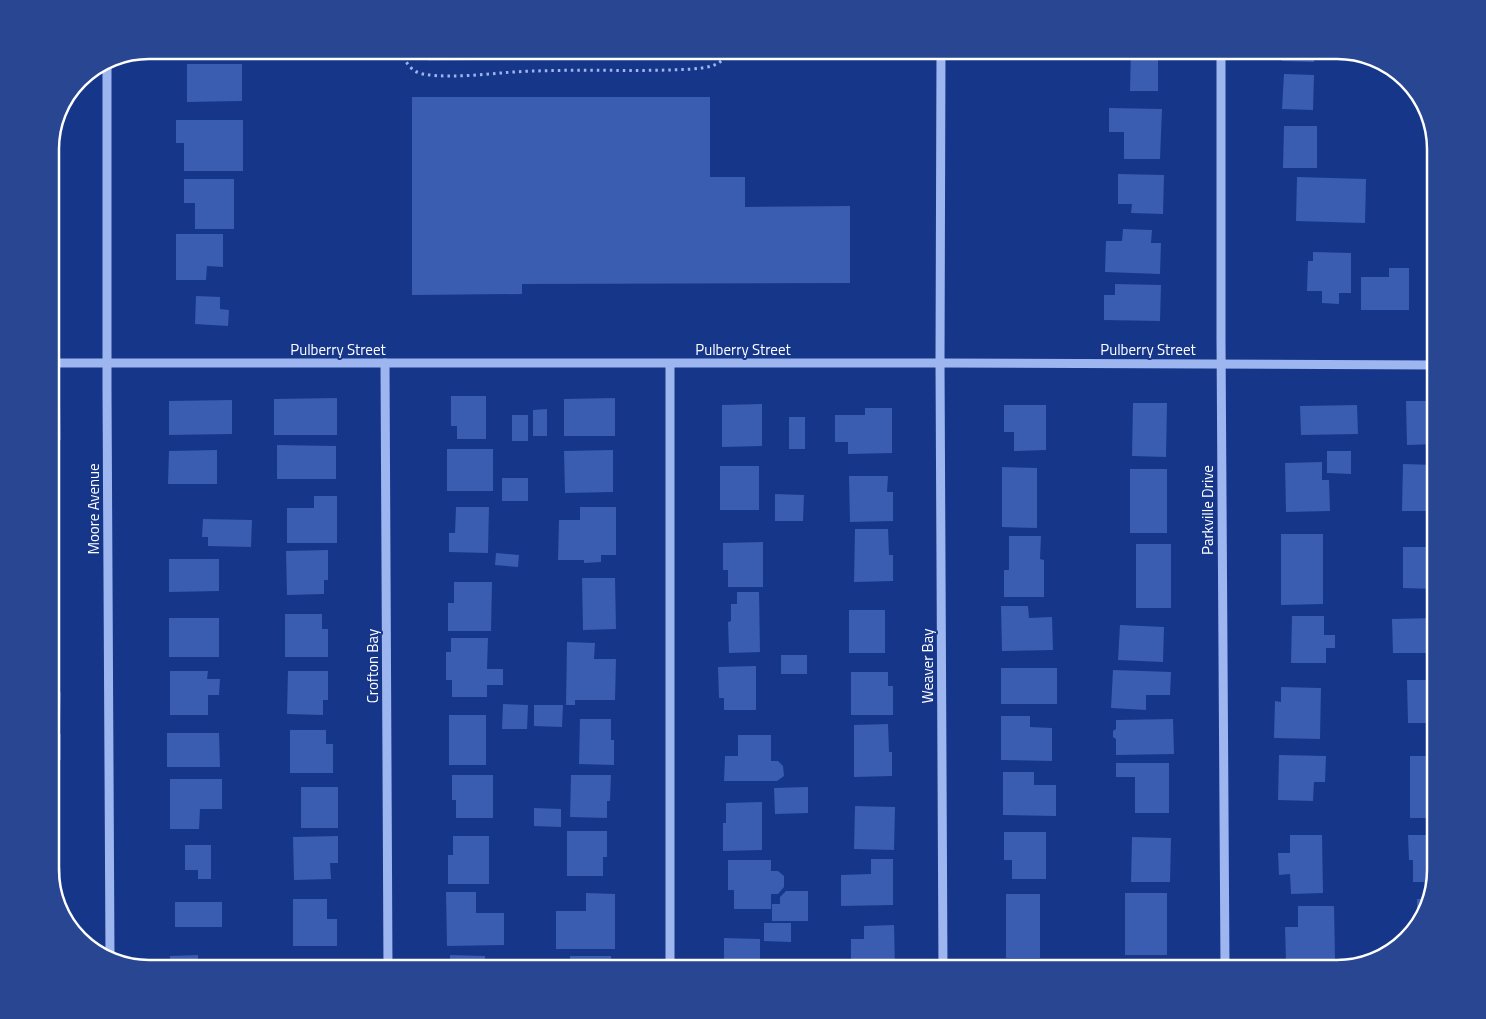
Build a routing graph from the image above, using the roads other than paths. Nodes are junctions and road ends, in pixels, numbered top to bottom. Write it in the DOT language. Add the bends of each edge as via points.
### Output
graph roads {
  1 [pos="941,59"];
  2 [pos="1222,59"];
  3 [pos="107,69"];
  4 [pos="59,363"];
  5 [pos="107,363"];
  6 [pos="385,363"];
  7 [pos="940,363"];
  8 [pos="670,364"];
  9 [pos="1221,365"];
  10 [pos="1427,365"];
  11 [pos="110,951"];
  12 [pos="388,960"];
  13 [pos="670,960"];
  14 [pos="943,960"];
  15 [pos="1225,960"];
  1 -- 7 [label="street, Weaver Bay"];
  2 -- 9 [label="street, Parkville Drive"];
  3 -- 5 [label="street, Moore Avenue"];
  4 -- 5 [label="street, Pulberry Street"];
  5 -- 6 [label="street, Pulberry Street"];
  5 -- 11 [label="street, Moore Avenue"];
  6 -- 8 [label="street, Pulberry Street"];
  6 -- 12 [label="street, Crofton Bay"];
  7 -- 8 [label="street, Pulberry Street"];
  7 -- 9 [label="street, Pulberry Street"];
  7 -- 14 [label="street, Weaver Bay"];
  8 -- 13 [label="street"];
  9 -- 10 [label="street, Pulberry Street"];
  9 -- 15 [label="street, Parkville Drive"];
}
